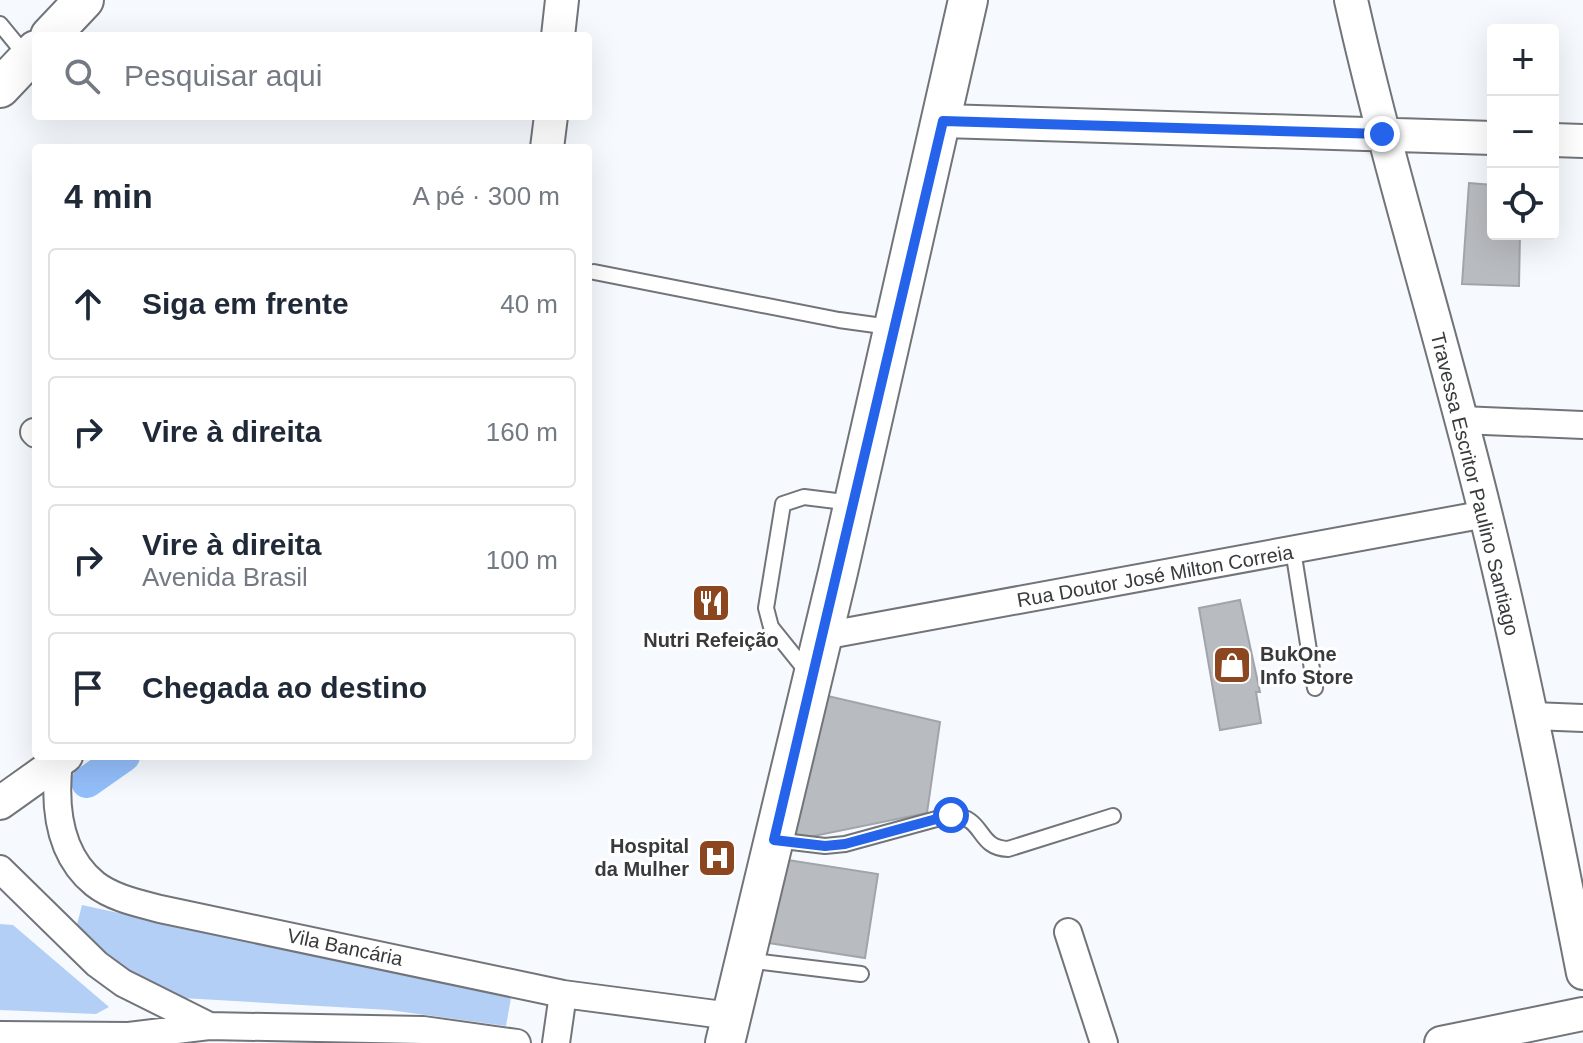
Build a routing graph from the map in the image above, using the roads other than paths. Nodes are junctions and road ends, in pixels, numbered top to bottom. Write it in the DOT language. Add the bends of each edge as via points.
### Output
graph roads {
  1 [pos="84,0"];
  2 [pos="562,0"];
  3 [pos="968,0"];
  4 [pos="1351,0"];
  5 [pos="0,24"];
  6 [pos="53,32"];
  7 [pos="558,32"];
  8 [pos="32,44"];
  9 [pos="32,54"];
  10 [pos="0,88"];
  11 [pos="550,120"];
  12 [pos="943,121"];
  13 [pos="1382,134"];
  14 [pos="1487,138"];
  15 [pos="1559,140"];
  16 [pos="1583,141"];
  17 [pos="548,144"];
  18 [pos="594,272"];
  19 [pos="895,327"];
  20 [pos="1461,420"];
  21 [pos="1583,425"];
  22 [pos="854,504"];
  23 [pos="1486,514"];
  24 [pos="1293,550"];
  25 [pos="823,636"];
  26 [pos="813,679"];
  27 [pos="1315,688"];
  28 [pos="1533,716"];
  29 [pos="1583,718"];
  30 [pos="60,760"];
  31 [pos="63,760"];
  32 [pos="0,803"];
  33 [pos="1113,816"];
  34 [pos="774,840"];
  35 [pos="0,869"];
  36 [pos="10,895"];
  37 [pos="1068,932"];
  38 [pos="745,960"];
  39 [pos="1583,973"];
  40 [pos="861,974"];
  41 [pos="563,994"];
  42 [pos="1583,1014"];
  43 [pos="209,1026"];
  44 [pos="728,1030"];
  45 [pos="0,1035"];
  46 [pos="517,1043"];
  47 [pos="556,1043"];
  48 [pos="1104,1043"];
  49 [pos="1441,1043"];
  1 -- 6 [label="main road"];
  2 -- 7 [label="street"];
  3 -- 12 [label="main road"];
  4 -- 13 [label="street, Travessa Escritor Paulino Santiago"];
  5 -- 8 [label="lane"];
  9 -- 10 [label="main road"];
  11 -- 17 [label="street"];
  12 -- 13 [label="street"];
  12 -- 19 [label="main road"];
  13 -- 14 [label="street"];
  13 -- 20 [label="street, Travessa Escritor Paulino Santiago"];
  15 -- 16 [label="street"];
  18 -- 19 [label="lane"];
  19 -- 22 [label="main road"];
  20 -- 21 [label="street"];
  20 -- 23 [label="street, Travessa Escritor Paulino Santiago"];
  22 -- 25 [label="main road"];
  22 -- 26 [label="lane" via="804,497 783,504 766,608 771,627"];
  23 -- 24 [label="street, Rua Doutor José Milton Correia"];
  23 -- 28 [label="street, Travessa Escritor Paulino Santiago"];
  24 -- 25 [label="street, Rua Doutor José Milton Correia"];
  24 -- 27 [label="lane"];
  25 -- 26 [label="main road"];
  26 -- 34 [label="main road"];
  28 -- 29 [label="street"];
  28 -- 39 [label="street, Travessa Escritor Paulino Santiago"];
  30 -- 32 [label="street"];
  31 -- 41 [label="street, Vila Bancária" via="55,793 64,836 94,883 119,897"];
  33 -- 34 [label="lane" via="1008,849 987,843 975,821 951,815 845,844"];
  34 -- 38 [label="main road"];
  35 -- 36 [label="street"];
  36 -- 43 [label="street" via="123,983"];
  37 -- 48 [label="street"];
  38 -- 40 [label="lane"];
  38 -- 44 [label="main road"];
  41 -- 44 [label="street, Vila Bancária"];
  41 -- 47 [label="street"];
  42 -- 49 [label="street"];
  43 -- 45 [label="street" via="129,1036"];
  43 -- 46 [label="street" via="423,1030"];
}
